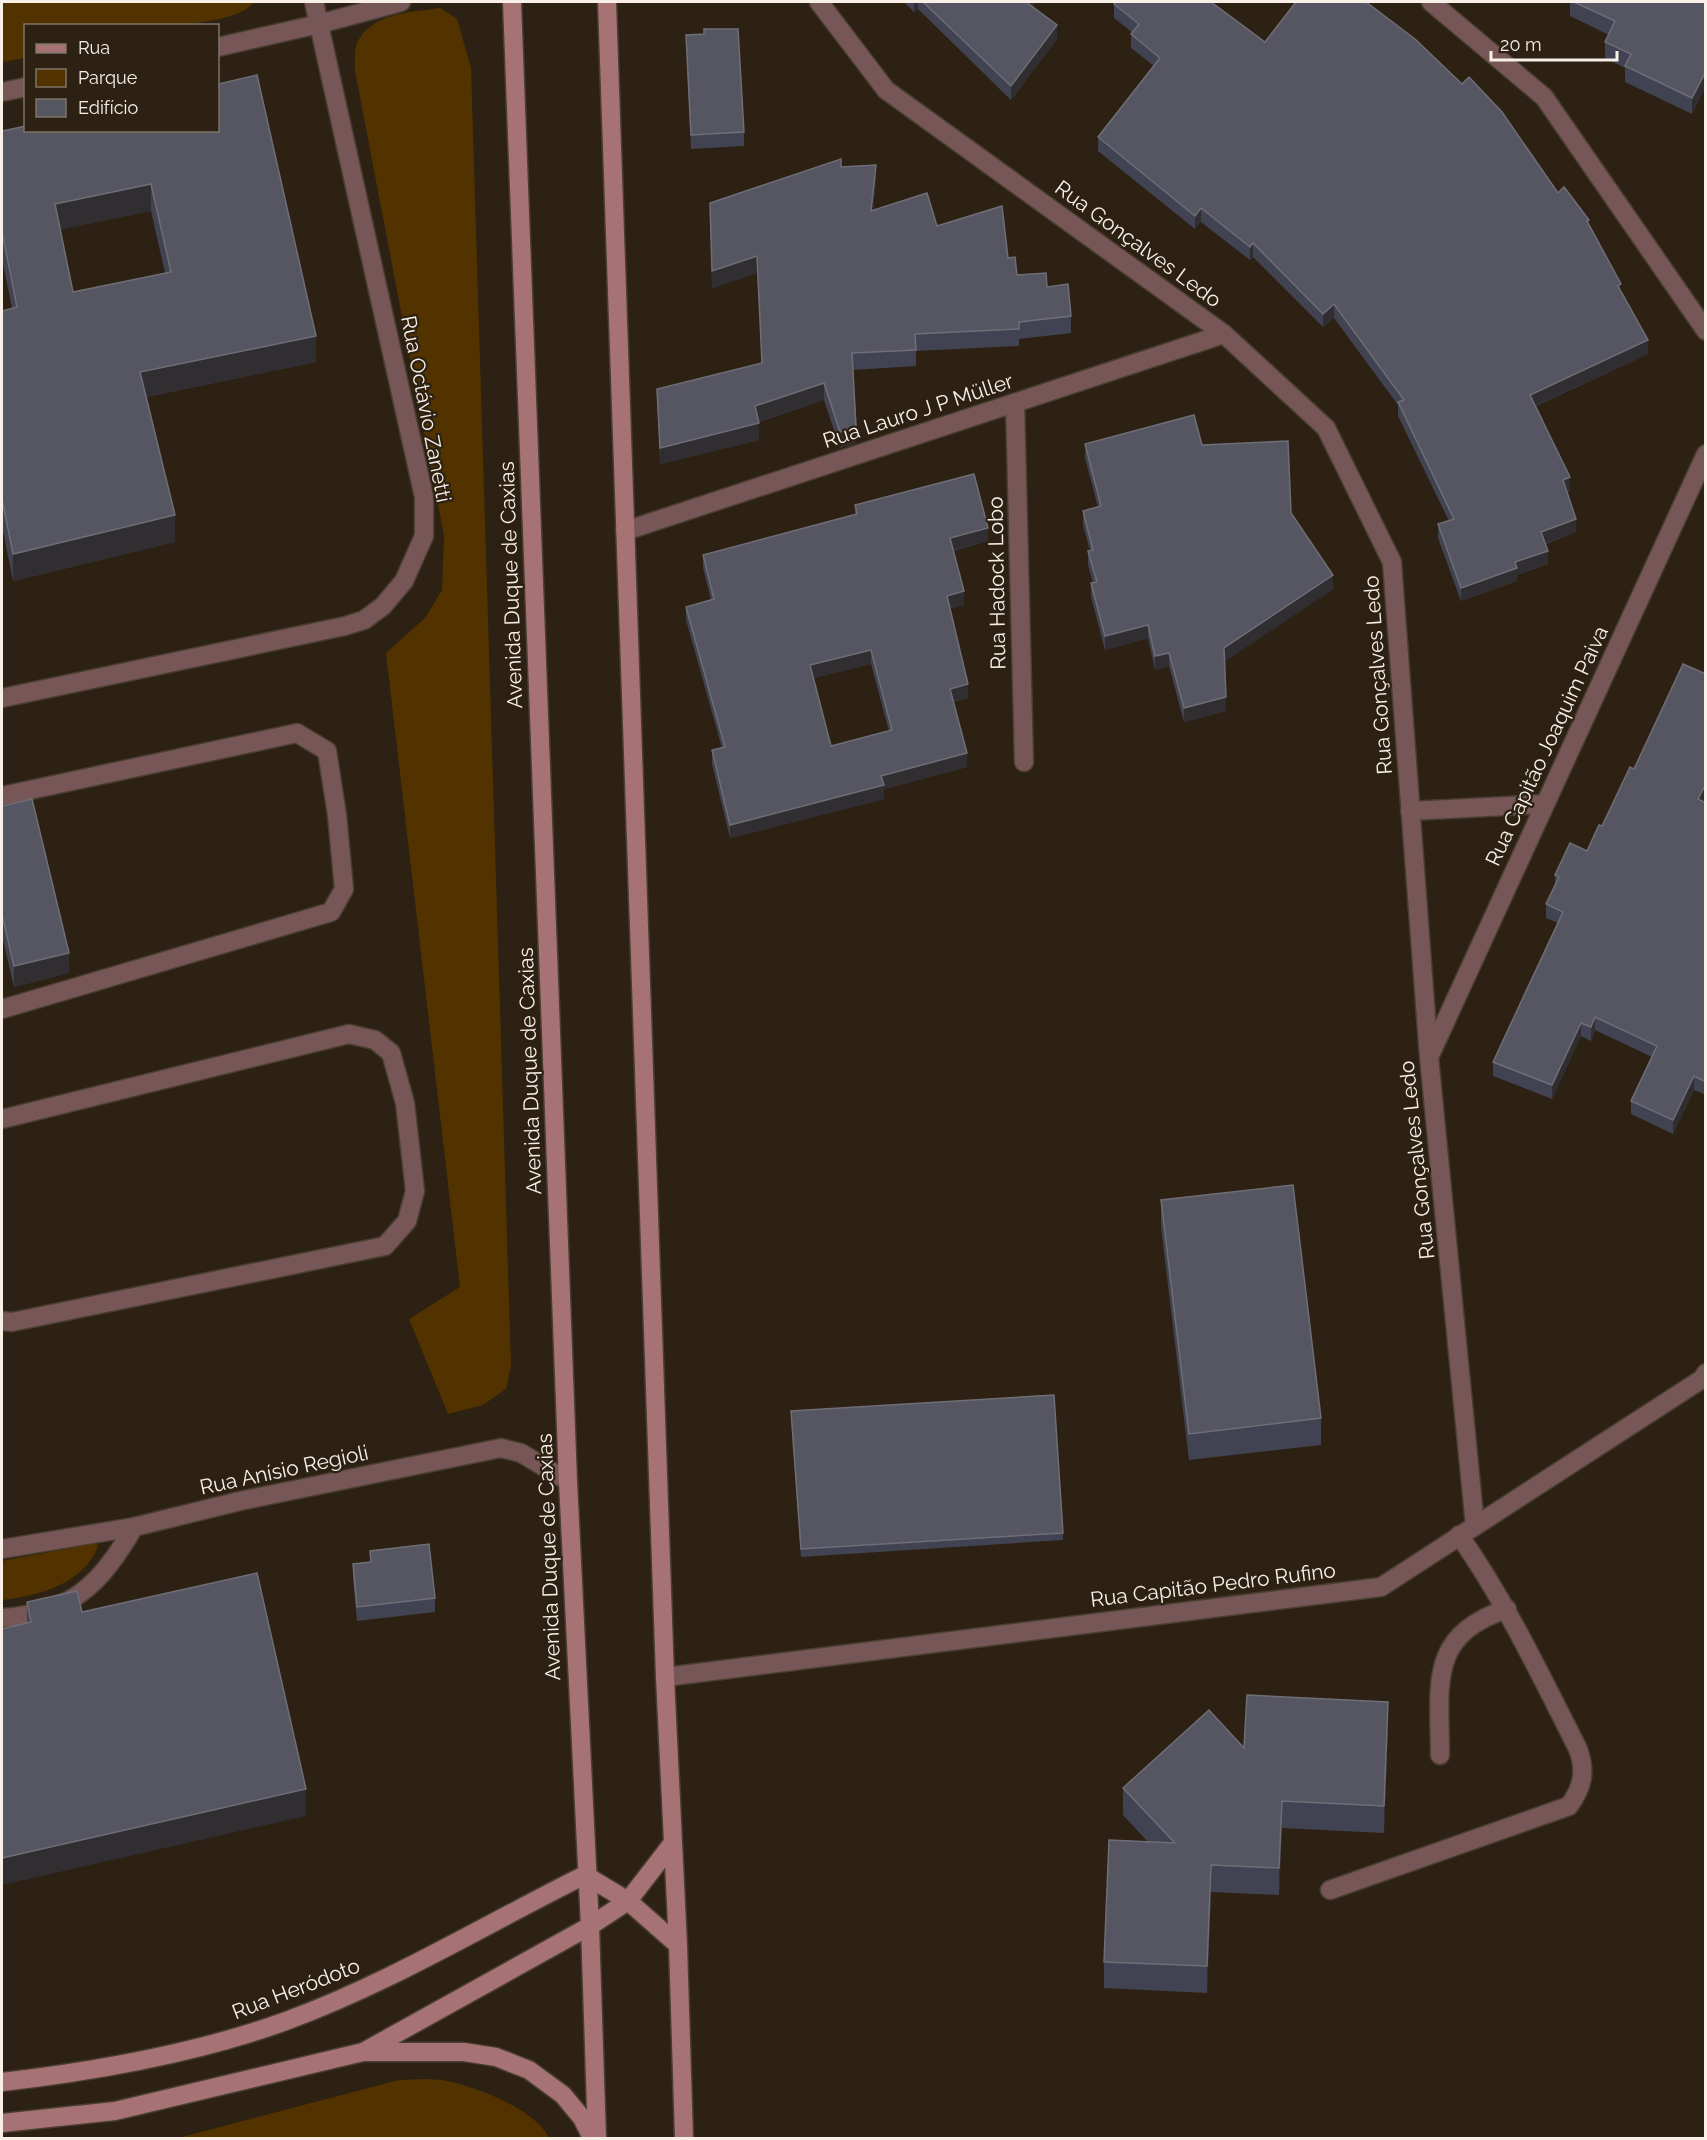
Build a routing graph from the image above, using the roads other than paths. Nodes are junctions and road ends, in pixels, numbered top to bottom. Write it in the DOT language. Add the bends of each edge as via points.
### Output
graph roads {
  1 [pos="314,2"];
  2 [pos="401,2"];
  3 [pos="512,2"];
  4 [pos="607,2"];
  5 [pos="819,2"];
  6 [pos="1431,2"];
  7 [pos="319,24"];
  8 [pos="219,47"];
  9 [pos="24,87"];
  10 [pos="2,92"];
  11 [pos="1706,331"];
  12 [pos="1224,334"];
  13 [pos="1015,403"];
  14 [pos="1706,454"];
  15 [pos="626,531"];
  16 [pos="2,698"];
  17 [pos="1024,762"];
  18 [pos="2,796"];
  19 [pos="1545,804"];
  20 [pos="1410,811"];
  21 [pos="2,1009"];
  22 [pos="1429,1057"];
  23 [pos="2,1119"];
  24 [pos="2,1320"];
  25 [pos="1706,1373"];
  26 [pos="568,1481"];
  27 [pos="134,1527"];
  28 [pos="1467,1530"];
  29 [pos="2,1549"];
  30 [pos="1507,1609"];
  31 [pos="2,1618"];
  32 [pos="665,1677"];
  33 [pos="1440,1755"];
  34 [pos="672,1844"];
  35 [pos="585,1875"];
  36 [pos="1330,1890"];
  37 [pos="628,1901"];
  38 [pos="590,1926"];
  39 [pos="678,1945"];
  40 [pos="363,2052"];
  41 [pos="2,2082"];
  42 [pos="2,2123"];
  43 [pos="592,2139"];
  44 [pos="597,2139"];
  45 [pos="684,2139"];
  1 -- 7 [label="street, Rua Octávio Zanetti"];
  2 -- 7 [label="street"];
  3 -- 26 [label="main road, Avenida Duque de Caxias"];
  4 -- 15 [label="main road"];
  5 -- 12 [label="street, Rua Gonçalves Ledo" via="886,90"];
  6 -- 11 [label="street" via="1544,97"];
  7 -- 8 [label="street"];
  7 -- 16 [label="street, Rua Octávio Zanetti" via="424,497 424,536 404,581 383,606 364,620 345,626"];
  9 -- 10 [label="street"];
  12 -- 13 [label="street, Rua Lauro J P Müller"];
  12 -- 20 [label="street, Rua Gonçalves Ledo" via="1326,428 1392,562"];
  13 -- 15 [label="street, Rua Lauro J P Müller"];
  13 -- 17 [label="street, Rua Hadock Lobo"];
  14 -- 19 [label="street, Rua Capitão Joaquim Paiva"];
  15 -- 32 [label="main road"];
  18 -- 21 [label="street" via="297,733 327,751 344,889 331,912"];
  19 -- 20 [label="street"];
  19 -- 22 [label="street, Rua Capitão Joaquim Paiva"];
  20 -- 22 [label="street, Rua Gonçalves Ledo"];
  22 -- 28 [label="street, Rua Gonçalves Ledo"];
  23 -- 24 [label="street" via="349,1034 375,1040 390,1053 405,1103 415,1191 406,1221 385,1246 12,1322"];
  25 -- 28 [label="street, Rua Capitão Pedro Rufino"];
  26 -- 27 [label="street, Rua Anísio Regioli" via="521,1453 501,1448 240,1501"];
  26 -- 35 [label="main road, Avenida Duque de Caxias"];
  27 -- 29 [label="street, Rua Anísio Regioli"];
  27 -- 31 [label="street" via="114,1562 94,1585 58,1606"];
  28 -- 30 [label="street"];
  28 -- 32 [label="street, Rua Capitão Pedro Rufino" via="1381,1587"];
  30 -- 33 [label="street" via="1484,1617 1460,1633 1448,1648 1440,1684"];
  30 -- 36 [label="street" via="1584,1763 1580,1791 1569,1806"];
  32 -- 34 [label="main road"];
  34 -- 37 [label="main road"];
  34 -- 39 [label="main road"];
  35 -- 37 [label="main road"];
  35 -- 38 [label="main road, Avenida Duque de Caxias"];
  35 -- 41 [label="main road, Rua Heródoto" via="361,1991 285,2022 109,2068"];
  37 -- 38 [label="main road"];
  37 -- 39 [label="main road"];
  38 -- 40 [label="main road"];
  38 -- 44 [label="main road, Avenida Duque de Caxias"];
  39 -- 45 [label="main road"];
  40 -- 42 [label="main road" via="115,2110"];
  40 -- 43 [label="main road" via="464,2052 496,2057 529,2070 563,2095 582,2118"];
}
